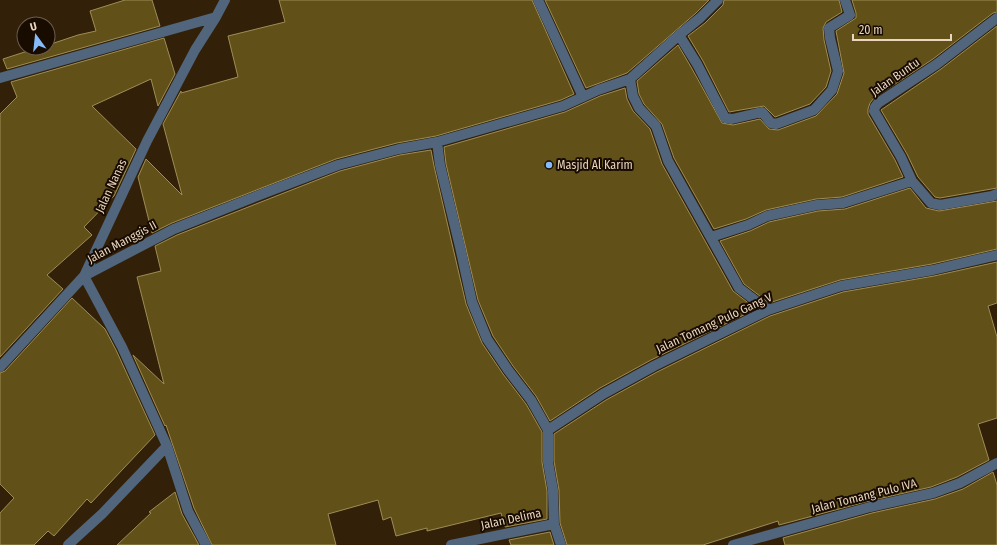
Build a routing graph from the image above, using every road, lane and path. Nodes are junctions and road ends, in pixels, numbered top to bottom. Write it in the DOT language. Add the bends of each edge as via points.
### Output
graph roads {
  1 [pos="225,0"];
  2 [pos="538,0"];
  3 [pos="718,0"];
  4 [pos="845,0"];
  5 [pos="216,17"];
  6 [pos="997,18"];
  7 [pos="679,35"];
  8 [pos="0,78"];
  9 [pos="630,79"];
  10 [pos="583,97"];
  11 [pos="437,142"];
  12 [pos="912,181"];
  13 [pos="997,194"];
  14 [pos="711,238"];
  15 [pos="997,255"];
  16 [pos="84,276"];
  17 [pos="768,310"];
  18 [pos="0,367"];
  19 [pos="548,430"];
  20 [pos="167,446"];
  21 [pos="997,463"];
  22 [pos="554,524"];
  23 [pos="68,545"];
  24 [pos="206,545"];
  25 [pos="451,545"];
  26 [pos="560,545"];
  27 [pos="732,545"];
  1 -- 5 [label="street, Jalan Nanas"];
  2 -- 10 [label="street"];
  3 -- 7 [label="street"];
  4 -- 7 [label="street" via="850,15 829,28 838,71 832,90 814,110 776,124 771,123 762,112 732,119 725,118"];
  5 -- 8 [label="street"];
  5 -- 16 [label="street, Jalan Nanas" via="195,50 147,141"];
  6 -- 12 [label="street, Jalan Buntu" via="938,64 878,102 875,107 877,118 901,157"];
  7 -- 9 [label="street"];
  9 -- 10 [label="street, Jalan Manggis II"];
  9 -- 14 [label="street" via="633,96 639,108 656,126 668,161"];
  10 -- 11 [label="street, Jalan Manggis II" via="563,106"];
  11 -- 16 [label="street, Jalan Manggis II" via="399,149 338,166 268,192 174,229"];
  11 -- 19 [label="street" via="472,302 487,339 531,400"];
  12 -- 13 [label="street" via="931,203 936,205"];
  12 -- 14 [label="street" via="843,203 817,205 767,216"];
  14 -- 17 [label="street" via="739,288"];
  15 -- 17 [label="street, Jalan Tomang Pulo Gang V" via="933,270 841,286"];
  16 -- 18 [label="street, Jalan Nanas"];
  16 -- 20 [label="street, Jalan Manggis II" via="122,347"];
  17 -- 19 [label="street, Jalan Tomang Pulo Gang V" via="654,366"];
  19 -- 22 [label="street" via="548,462 553,490"];
  20 -- 23 [label="street" via="102,514"];
  20 -- 24 [label="street, Jalan Manggis II" via="188,511"];
  21 -- 27 [label="street, Jalan Tomang Pulo IVA" via="960,483 932,493 870,507"];
  22 -- 25 [label="street, Jalan Delima"];
  22 -- 26 [label="street, Jalan Delima"];
}
